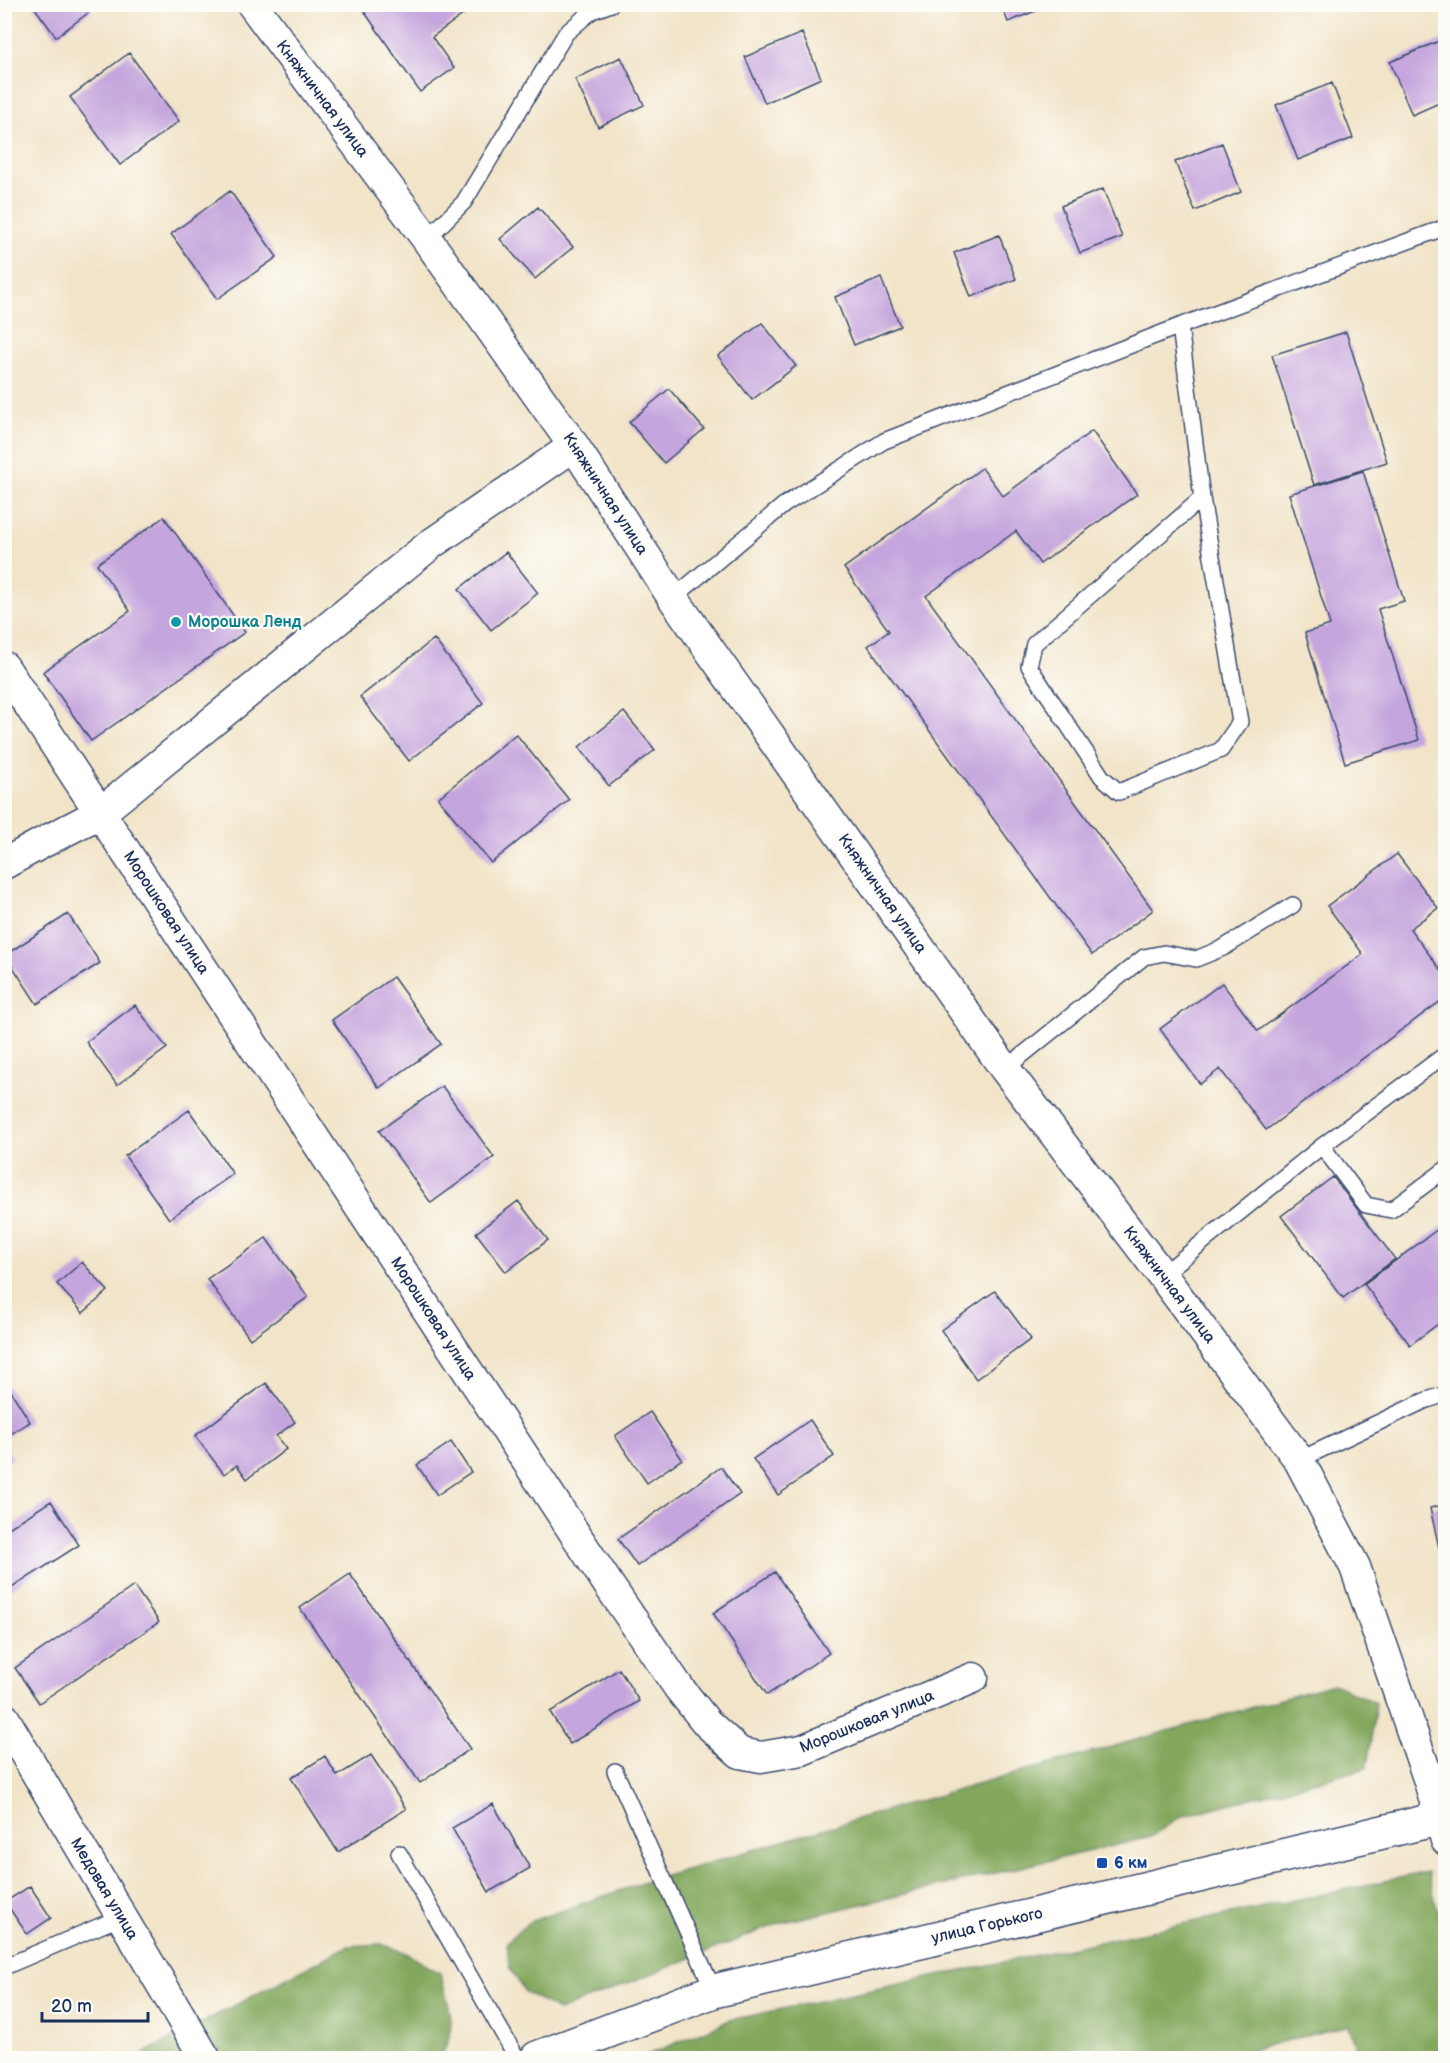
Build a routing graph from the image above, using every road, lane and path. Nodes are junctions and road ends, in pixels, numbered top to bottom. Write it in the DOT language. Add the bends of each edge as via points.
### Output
graph roads {
  1 [pos="252,4"];
  2 [pos="611,4"];
  3 [pos="1445,227"];
  4 [pos="426,238"];
  5 [pos="1180,326"];
  6 [pos="574,446"];
  7 [pos="1202,498"];
  8 [pos="673,598"];
  9 [pos="4,667"];
  10 [pos="100,813"];
  11 [pos="4,864"];
  12 [pos="1293,905"];
  13 [pos="1446,1054"];
  14 [pos="1005,1070"];
  15 [pos="1322,1146"];
  16 [pos="1446,1169"];
  17 [pos="1162,1275"];
  18 [pos="1446,1394"];
  19 [pos="1299,1460"];
  20 [pos="973,1678"];
  21 [pos="4,1718"];
  22 [pos="615,1771"];
  23 [pos="1444,1825"];
  24 [pos="399,1853"];
  25 [pos="121,1917"];
  26 [pos="4,1967"];
  27 [pos="714,1991"];
  28 [pos="205,2058"];
  29 [pos="517,2058"];
  30 [pos="537,2058"];
  1 -- 4 [label="street, Княжничная улица"];
  2 -- 4 [label="lane" via="592,11 566,33 464,202"];
  3 -- 5 [label="lane"];
  4 -- 6 [label="street, Княжничная улица"];
  5 -- 7 [label="lane"];
  5 -- 8 [label="lane" via="884,441 783,506"];
  6 -- 8 [label="street, Княжничная улица"];
  6 -- 10 [label="street" via="431,544"];
  7 -- 7 [label="lane" via="1240,722 1221,750 1119,792 1102,777 1029,666 1034,644"];
  8 -- 14 [label="street, Княжничная улица"];
  9 -- 10 [label="street, Морошковая улица"];
  10 -- 11 [label="street"];
  10 -- 20 [label="street, Морошковая улица" via="610,1587 679,1688 708,1723 740,1753 761,1757 782,1754 802,1750"];
  12 -- 14 [label="lane" via="1223,948 1196,959 1164,953 1144,957"];
  13 -- 15 [label="lane"];
  14 -- 17 [label="street, Княжничная улица"];
  15 -- 16 [label="lane" via="1366,1205 1391,1210"];
  15 -- 17 [label="lane"];
  17 -- 19 [label="street, Княжничная улица"];
  18 -- 19 [label="lane"];
  19 -- 23 [label="street, Княжничная улица" via="1354,1567"];
  21 -- 25 [label="street, Медовая улица"];
  22 -- 27 [label="lane"];
  23 -- 27 [label="main road, улица Горького"];
  24 -- 29 [label="lane"];
  25 -- 26 [label="lane"];
  25 -- 28 [label="street, Медовая улица"];
  27 -- 30 [label="main road, улица Горького"];
}
